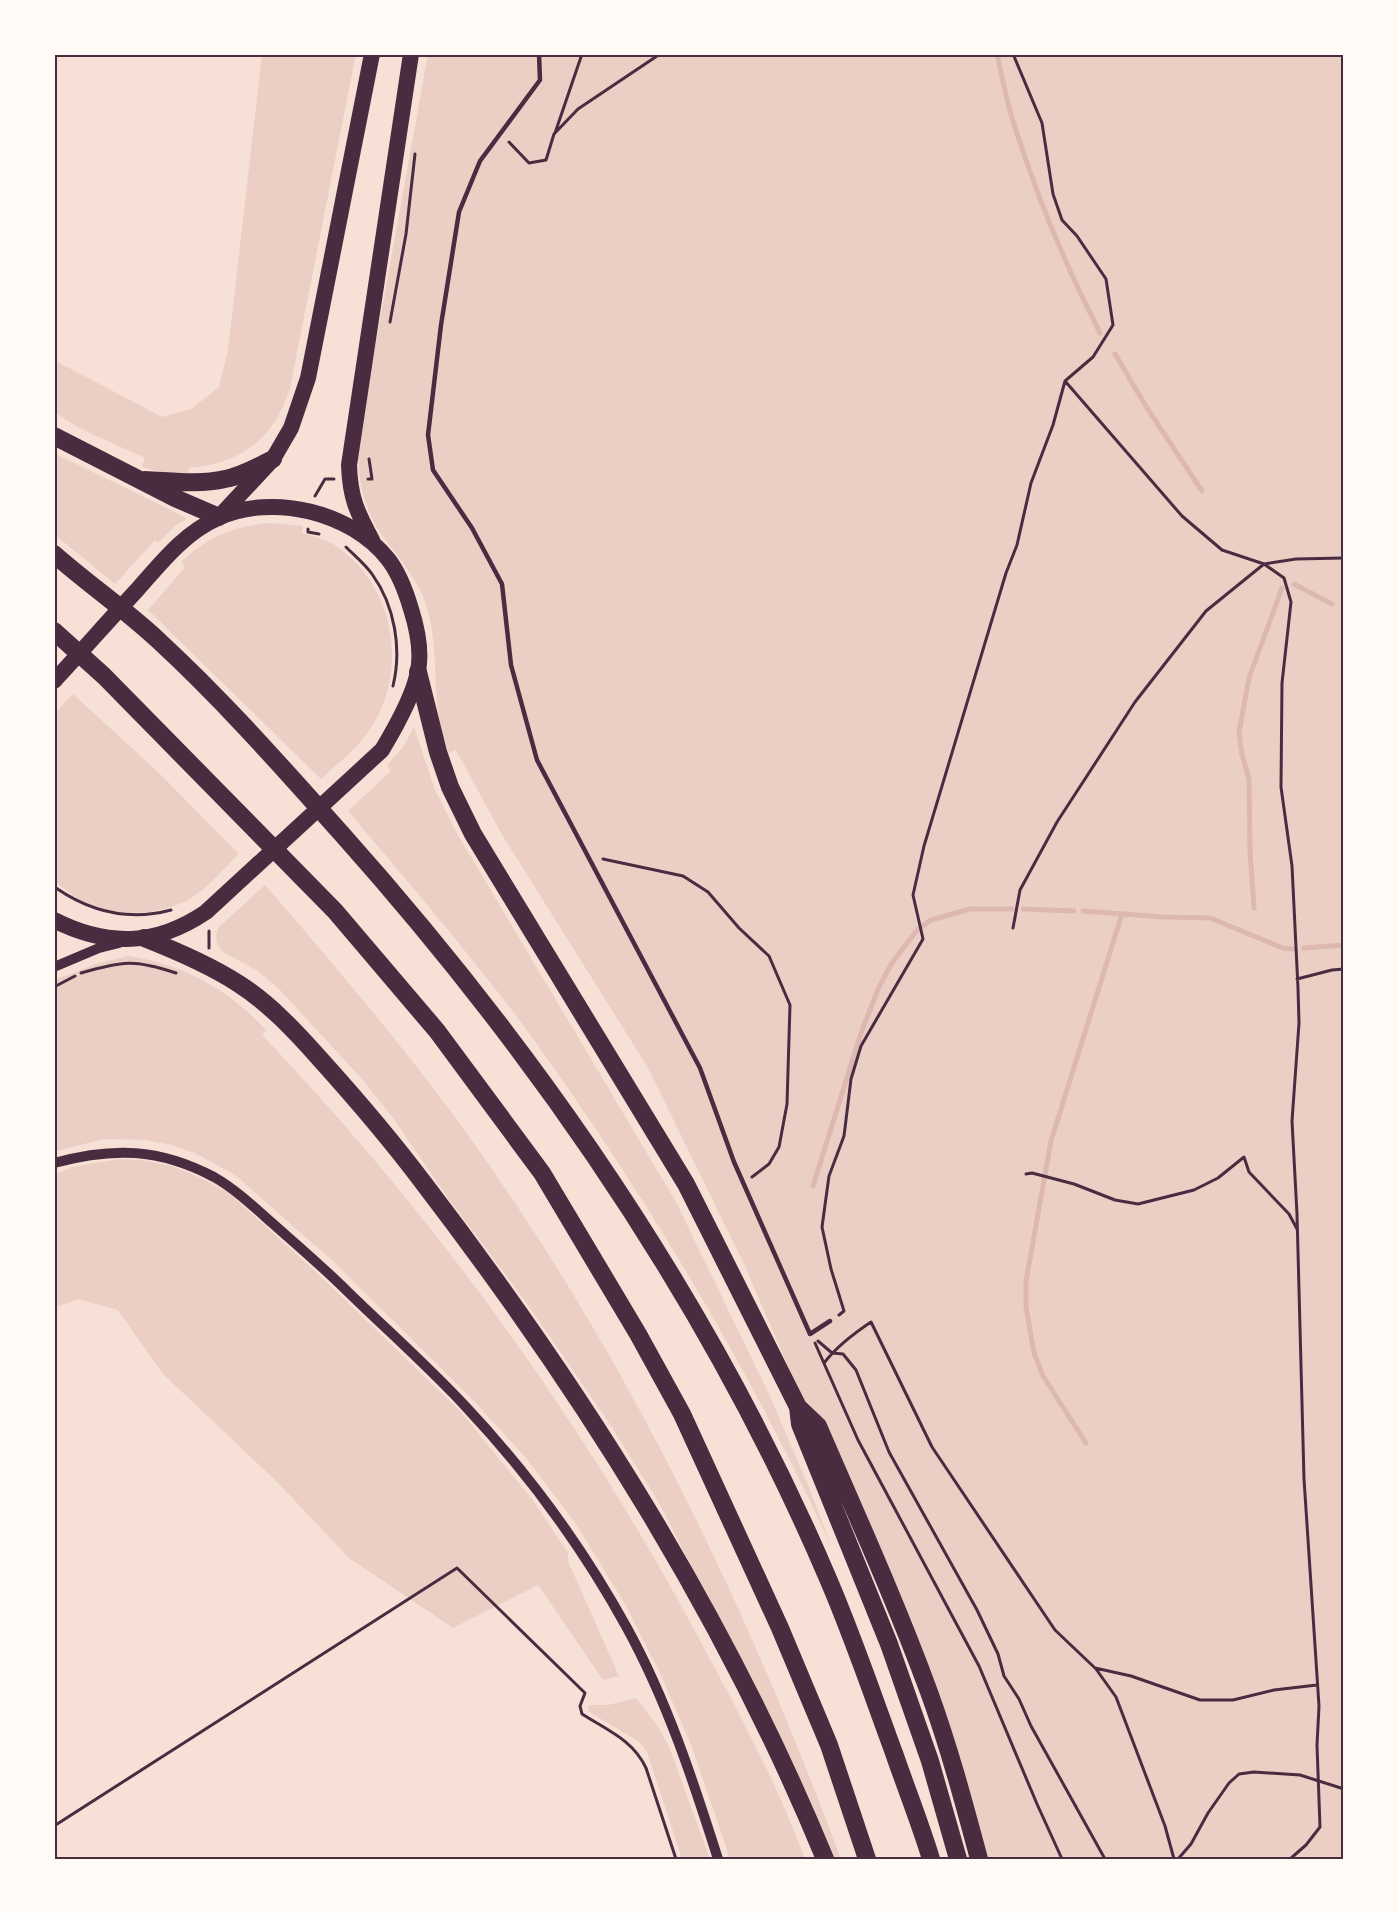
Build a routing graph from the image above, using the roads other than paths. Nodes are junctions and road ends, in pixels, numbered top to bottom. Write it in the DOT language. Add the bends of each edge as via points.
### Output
graph roads {
  1 [pos="372,54"];
  2 [pos="411,54"];
  3 [pos="539,54"];
  4 [pos="54,436"];
  5 [pos="273,459"];
  6 [pos="137,479"];
  7 [pos="219,517"];
  8 [pos="374,544"];
  9 [pos="54,554"];
  10 [pos="54,631"];
  11 [pos="418,672"];
  12 [pos="54,681"];
  13 [pos="54,920"];
  14 [pos="139,938"];
  15 [pos="54,967"];
  16 [pos="54,1163"];
  17 [pos="830,1321"];
  18 [pos="798,1407"];
  19 [pos="718,1859"];
  20 [pos="825,1859"];
  21 [pos="867,1859"];
  22 [pos="931,1859"];
  23 [pos="958,1859"];
  24 [pos="979,1859"];
  1 -- 5 [label="highway" via="308,378 291,428"];
  2 -- 8 [label="highway" via="349,465 356,511"];
  3 -- 17 [label="lane" via="540,80 480,161 459,212 428,435 433,470 472,528 502,584 511,666 537,760 700,1068 734,1162 810,1334"];
  4 -- 6 [label="highway"];
  5 -- 6 [label="highway" via="225,479"];
  5 -- 7 [label="highway"];
  6 -- 7 [label="highway"];
  7 -- 8 [label="highway" via="256,508 286,507 349,526"];
  7 -- 12 [label="highway" via="185,538"];
  8 -- 11 [label="highway" via="389,561 406,592 416,624"];
  9 -- 22 [label="highway" via="157,639 246,726 377,873 489,1008 610,1178 704,1330 769,1452 829,1581"];
  10 -- 21 [label="highway" via="104,676 335,911 437,1031 542,1173 682,1414 829,1745"];
  11 -- 14 [label="highway" via="393,731 376,756 206,912 185,926"];
  11 -- 18 [label="highway" via="438,752 473,834 686,1184"];
  13 -- 14 [label="highway" via="74,930 112,938"];
  14 -- 15 [label="street" via="99,948"];
  14 -- 20 [label="highway" via="222,974 267,1005 379,1125 454,1223 587,1413 653,1516 720,1635"];
  16 -- 19 [label="street" via="114,1151 141,1153 166,1158 214,1177 236,1191 325,1270 466,1406 564,1527 628,1630 685,1756"];
  18 -- 23 [label="highway" via="800,1424 889,1644 930,1761"];
  18 -- 24 [label="highway" via="818,1426 890,1593 929,1693"];
}
